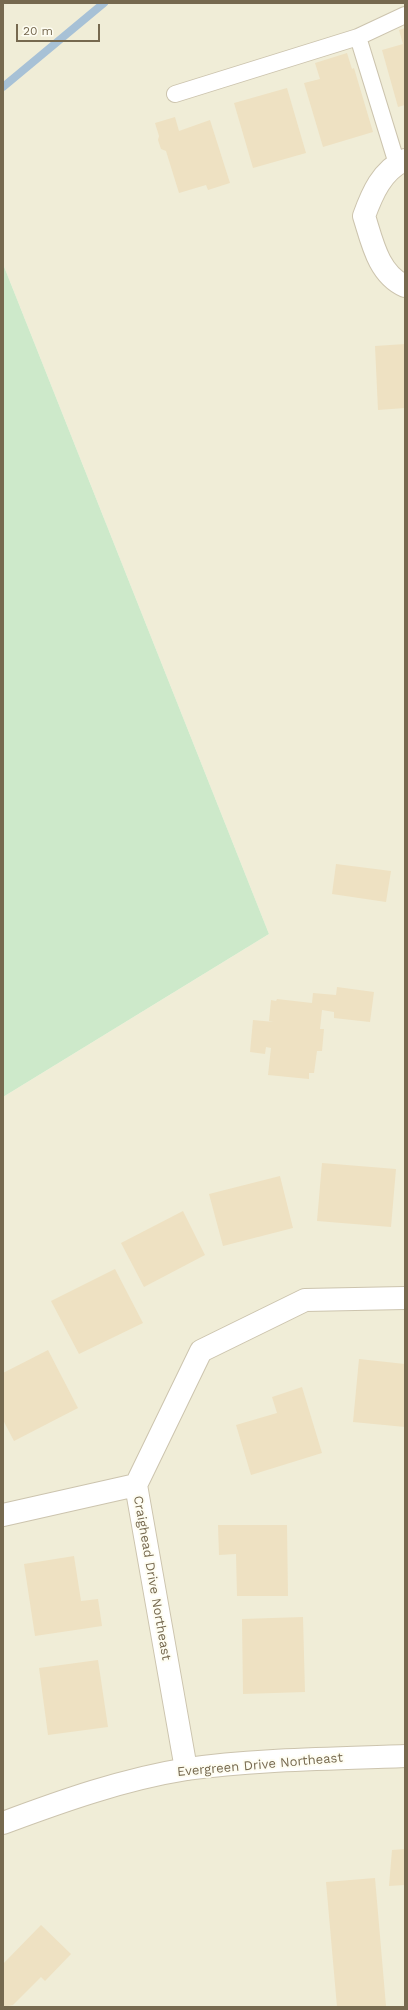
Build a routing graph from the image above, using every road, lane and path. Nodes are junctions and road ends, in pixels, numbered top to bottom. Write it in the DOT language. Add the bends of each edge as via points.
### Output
graph roads {
  1 [pos="405,15"];
  2 [pos="358,37"];
  3 [pos="175,94"];
  4 [pos="401,162"];
  5 [pos="405,286"];
  6 [pos="405,1298"];
  7 [pos="136,1485"];
  8 [pos="3,1515"];
  9 [pos="405,1756"];
  10 [pos="186,1769"];
  11 [pos="3,1823"];
  1 -- 2 [label="lane"];
  2 -- 3 [label="lane"];
  2 -- 4 [label="lane"];
  4 -- 5 [label="street" via="383,177 364,216 377,256 386,272"];
  6 -- 7 [label="street, Craighead Drive Northeast" via="305,1300 200,1351"];
  7 -- 8 [label="street"];
  7 -- 10 [label="street, Craighead Drive Northeast"];
  9 -- 10 [label="street, Evergreen Drive Northeast" via="280,1761"];
  10 -- 11 [label="street, Evergreen Drive Northeast" via="114,1786"];
}
